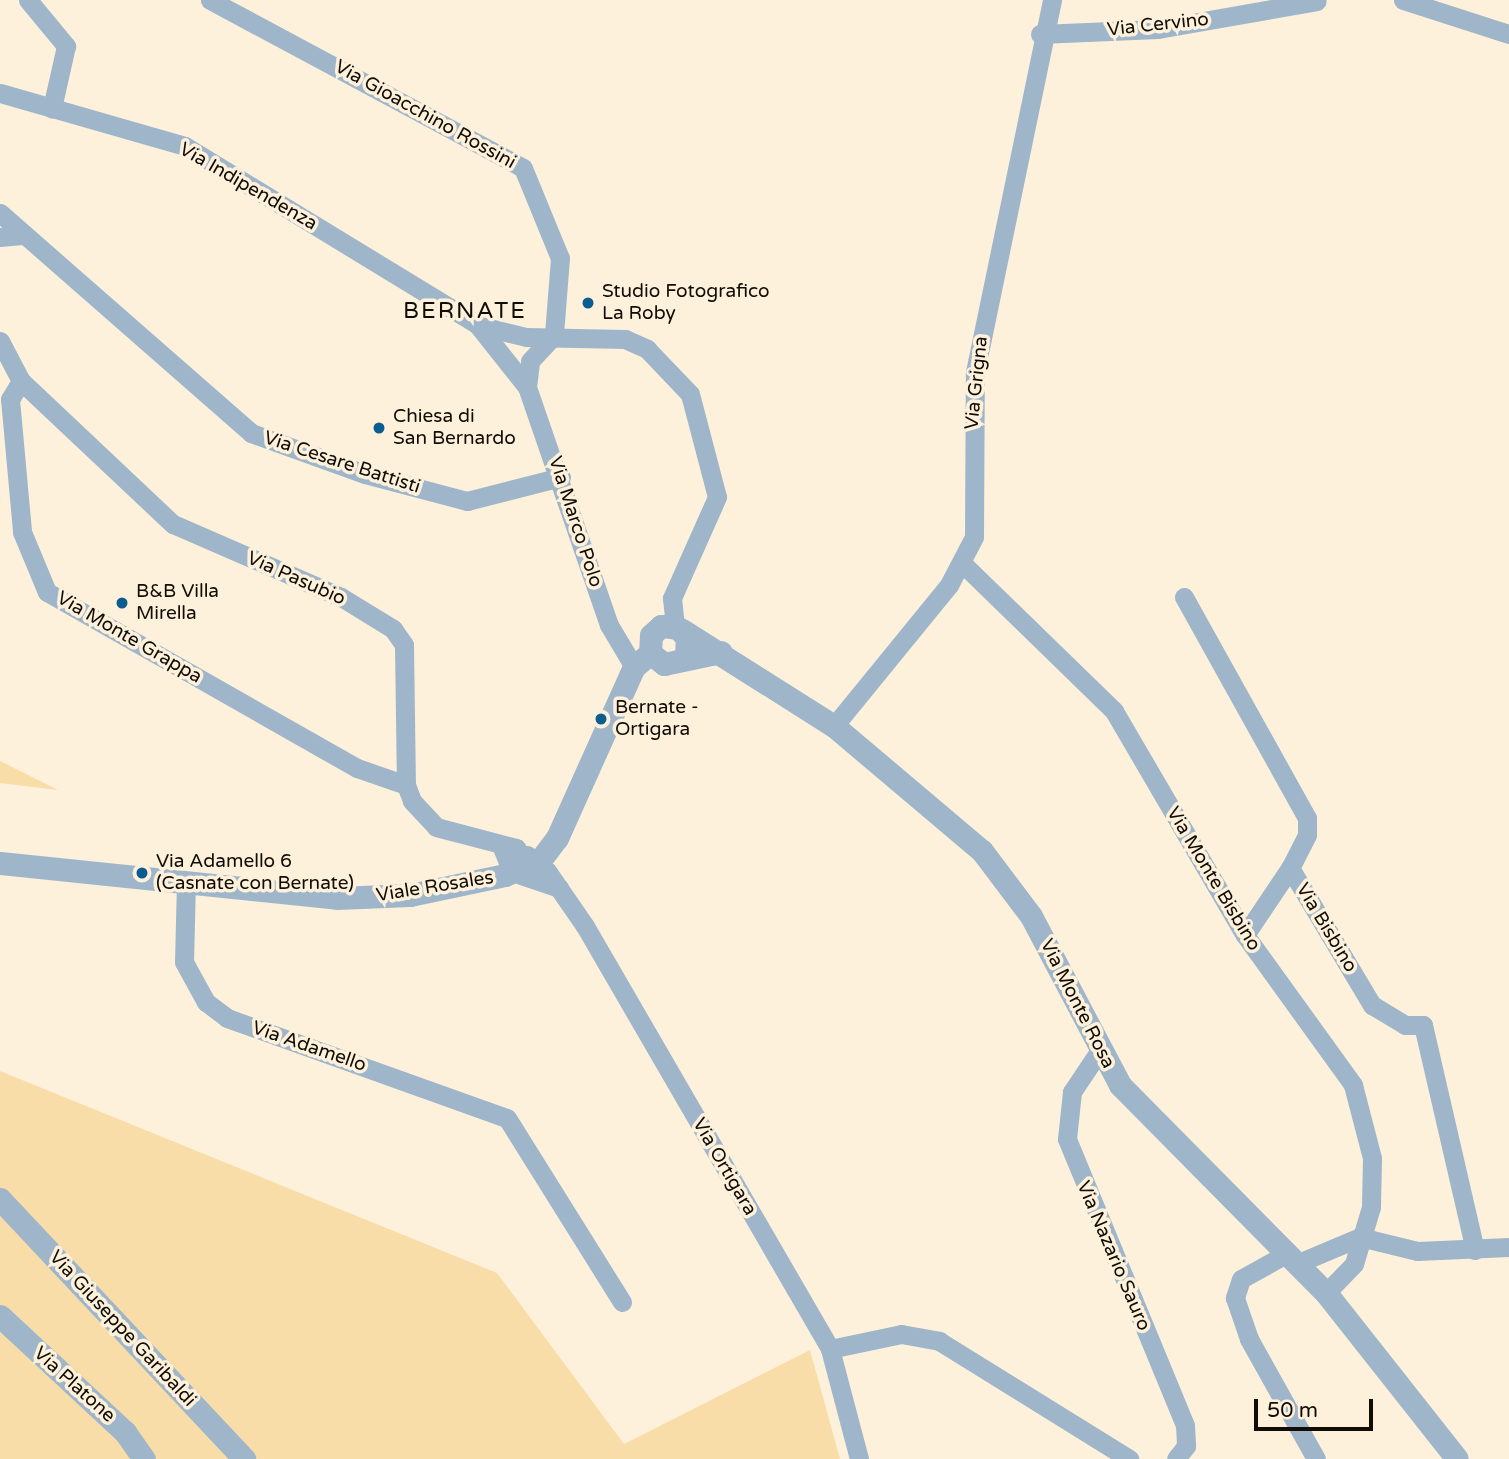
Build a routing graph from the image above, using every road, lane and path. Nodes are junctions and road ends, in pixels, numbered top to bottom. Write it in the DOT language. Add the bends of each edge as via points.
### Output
graph roads {
  1 [pos="28,0"];
  2 [pos="210,0"];
  3 [pos="1052,0"];
  4 [pos="1403,0"];
  5 [pos="1317,1"];
  6 [pos="1040,34"];
  7 [pos="1509,34"];
  8 [pos="0,93"];
  9 [pos="52,108"];
  10 [pos="0,214"];
  11 [pos="25,235"];
  12 [pos="0,237"];
  13 [pos="477,324"];
  14 [pos="554,335"];
  15 [pos="0,341"];
  16 [pos="21,381"];
  17 [pos="527,387"];
  18 [pos="561,477"];
  19 [pos="963,564"];
  20 [pos="1184,597"];
  21 [pos="678,628"];
  22 [pos="721,652"];
  23 [pos="685,655"];
  24 [pos="645,657"];
  25 [pos="834,726"];
  26 [pos="406,785"];
  27 [pos="0,863"];
  28 [pos="525,863"];
  29 [pos="1290,868"];
  30 [pos="186,881"];
  31 [pos="559,888"];
  32 [pos="1245,935"];
  33 [pos="1098,1053"];
  34 [pos="0,1199"];
  35 [pos="1360,1237"];
  36 [pos="1509,1247"];
  37 [pos="1475,1250"];
  38 [pos="1291,1259"];
  39 [pos="1326,1293"];
  40 [pos="622,1302"];
  41 [pos="0,1315"];
  42 [pos="830,1349"];
  43 [pos="144,1459"];
  44 [pos="244,1459"];
  45 [pos="859,1459"];
  46 [pos="1129,1459"];
  47 [pos="1176,1459"];
  48 [pos="1316,1459"];
  49 [pos="1457,1459"];
  1 -- 9 [label="street" via="65,46"];
  2 -- 14 [label="street, Via Gioacchino Rossini" via="523,168 553,227 560,258"];
  3 -- 6 [label="street, Via Grigna"];
  4 -- 7 [label="street"];
  5 -- 6 [label="street, Via Cervino" via="1158,29"];
  6 -- 19 [label="street, Via Grigna" via="975,372 970,419 977,511"];
  8 -- 9 [label="street, Via Indipendenza"];
  9 -- 13 [label="street, Via Indipendenza" via="185,146"];
  10 -- 11 [label="street, Via Cesare Battisti"];
  11 -- 12 [label="street"];
  11 -- 18 [label="street, Via Cesare Battisti" via="251,433 365,474 467,501"];
  13 -- 14 [label="street" via="526,337"];
  13 -- 17 [label="street, Via Marco Polo"];
  14 -- 17 [label="street" via="530,361"];
  14 -- 21 [label="street" via="625,339 647,349 674,373 695,406 717,497 672,598"];
  15 -- 16 [label="street, Via Pasubio"];
  16 -- 26 [label="street, Via Pasubio" via="173,524 341,597 393,629 404,645"];
  16 -- 26 [label="street, Via Monte Grappa" via="10,399 22,532 47,592 357,768"];
  17 -- 18 [label="street, Via Marco Polo"];
  18 -- 24 [label="street, Via Marco Polo" via="609,625"];
  19 -- 25 [label="street, Via Grigna"];
  19 -- 32 [label="street, Via Monte Bisbino" via="1114,711"];
  20 -- 29 [label="street, Via Bisbino" via="1307,818 1307,835"];
  21 -- 22 [label="street, Via Monte Rosa"];
  21 -- 23 [label="street"];
  21 -- 24 [label="street" via="655,630"];
  22 -- 23 [label="street"];
  22 -- 25 [label="street, Via Monte Rosa"];
  23 -- 24 [label="street"];
  24 -- 28 [label="street" via="557,838"];
  25 -- 33 [label="street, Via Monte Rosa" via="937,806 1006,879 1065,977"];
  26 -- 28 [label="street" via="436,827 501,845"];
  27 -- 30 [label="street"];
  28 -- 30 [label="street, Viale Rosales" via="372,899"];
  28 -- 31 [label="street, Via Ortigara"];
  28 -- 31 [label="street"];
  29 -- 32 [label="street"];
  29 -- 37 [label="street, Via Bisbino" via="1371,1005 1405,1025 1423,1025"];
  30 -- 40 [label="street, Via Adamello" via="184,962 206,1002 228,1018 507,1118"];
  31 -- 42 [label="street, Via Ortigara"];
  32 -- 35 [label="street, Via Monte Bisbino" via="1361,1102 1373,1182"];
  33 -- 38 [label="street, Via Monte Rosa" via="1153,1124"];
  33 -- 47 [label="street, Via Nazario Sauro" via="1072,1092 1066,1122 1071,1156 1185,1425 1186,1446"];
  34 -- 44 [label="street, Via Giuseppe Garibaldi"];
  35 -- 37 [label="street" via="1386,1248"];
  35 -- 38 [label="street"];
  35 -- 39 [label="street, Via Monte Bisbino" via="1354,1264"];
  36 -- 37 [label="street"];
  38 -- 39 [label="street, Via Monte Rosa"];
  38 -- 48 [label="street" via="1241,1279 1234,1298 1249,1339"];
  39 -- 49 [label="street, Via Monte Rosa"];
  41 -- 43 [label="street, Via Platone" via="125,1432"];
  42 -- 45 [label="street, Via Ortigara"];
  42 -- 46 [label="street" via="901,1335 939,1340"];
}
